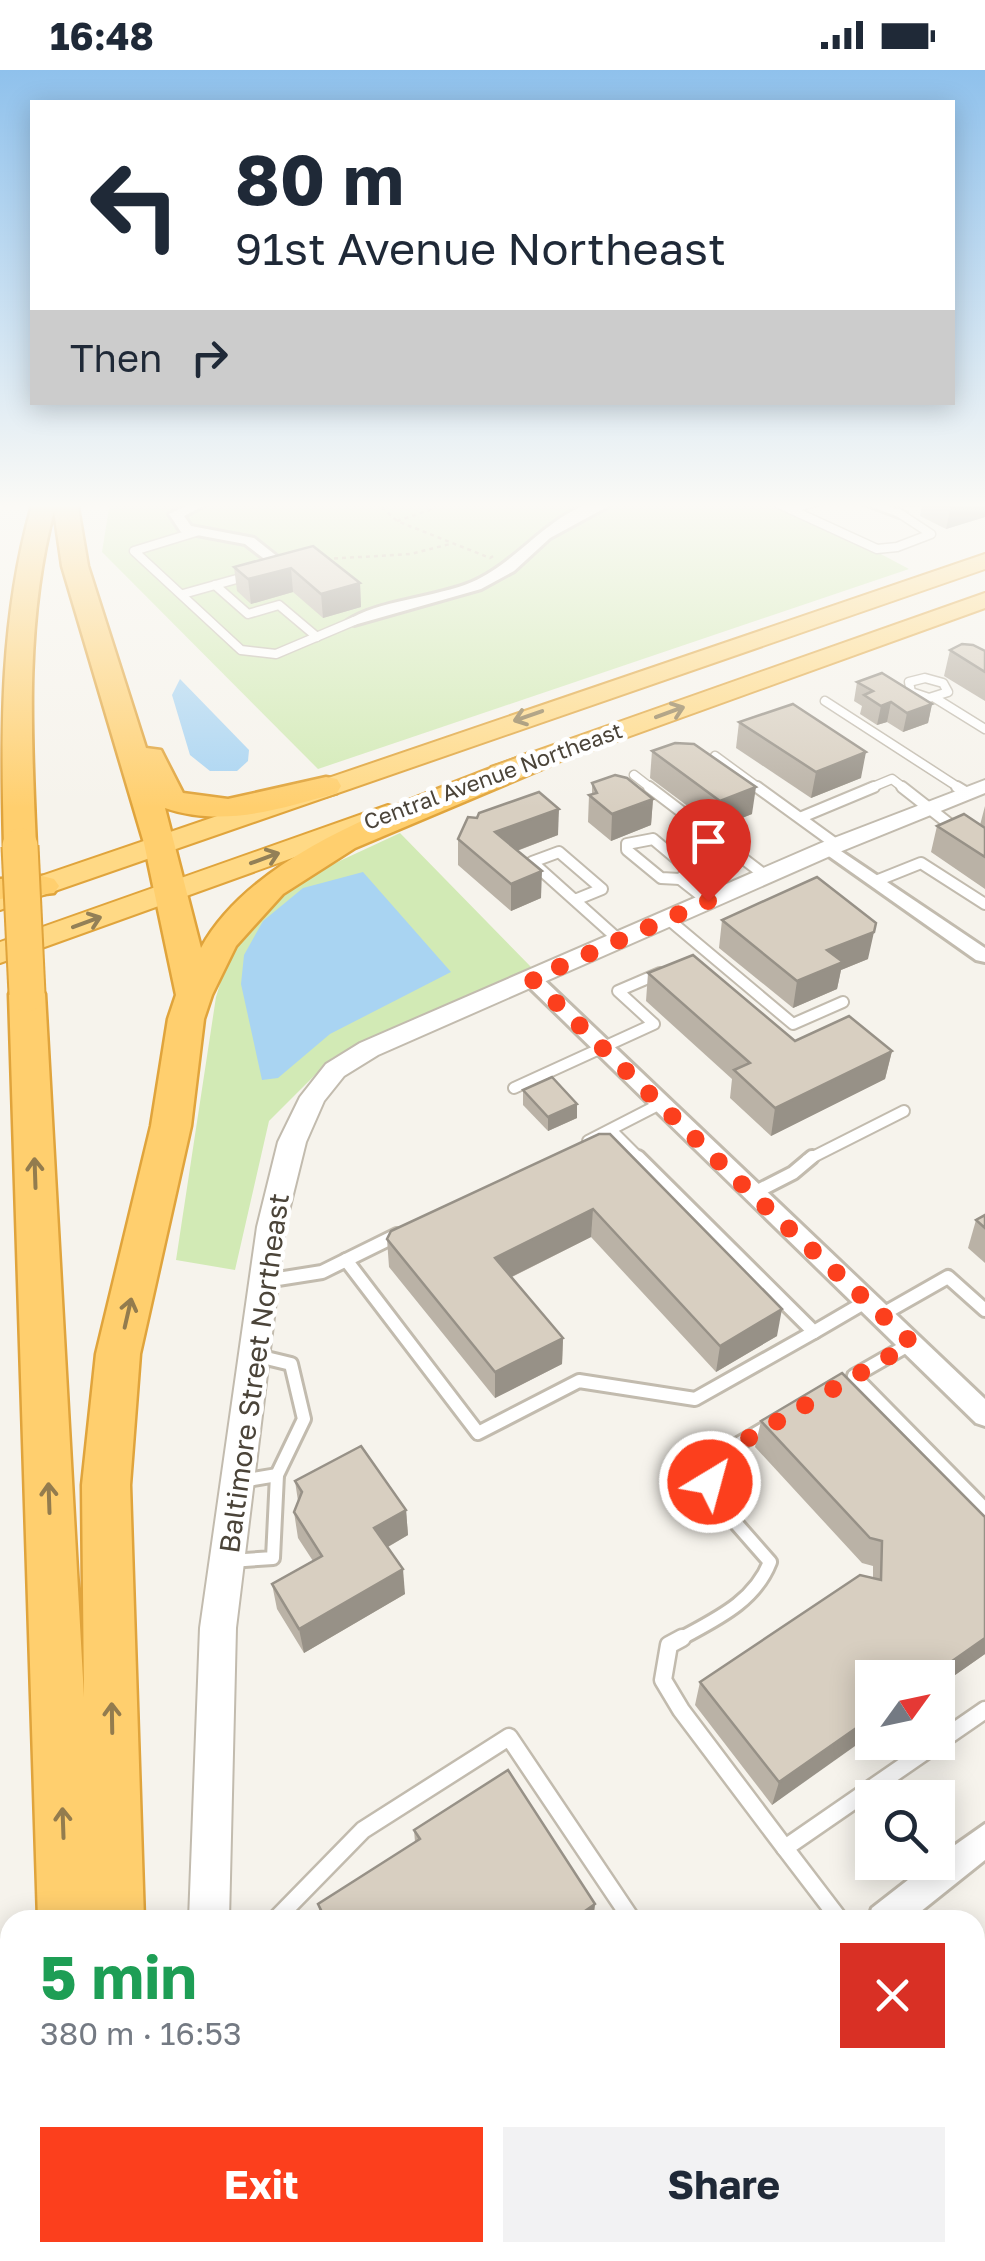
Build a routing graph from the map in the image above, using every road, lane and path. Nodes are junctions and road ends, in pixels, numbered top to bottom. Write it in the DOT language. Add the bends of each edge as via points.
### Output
graph roads {
  1 [pos="28,604"];
  2 [pos="86,604"];
  3 [pos="100,604"];
  4 [pos="194,604"];
  5 [pos="237,604"];
  6 [pos="412,604"];
  7 [pos="858,604"];
  8 [pos="973,604"];
  9 [pos="354,621"];
  10 [pos="317,637"];
  11 [pos="282,652"];
  12 [pos="293,663"];
  13 [pos="936,698"];
  14 [pos="825,701"];
  15 [pos="980,722"];
  16 [pos="985,729"];
  17 [pos="715,756"];
  18 [pos="538,760"];
  19 [pos="634,775"];
  20 [pos="326,786"];
  21 [pos="976,789"];
  22 [pos="931,808"];
  23 [pos="802,817"];
  24 [pos="969,838"];
  25 [pos="160,843"];
  26 [pos="833,847"];
  27 [pos="766,876"];
  28 [pos="680,878"];
  29 [pos="876,882"];
  30 [pos="42,886"];
  31 [pos="0,889"];
  32 [pos="173,891"];
  33 [pos="574,900"];
  34 [pos="0,901"];
  35 [pos="708,901"];
  36 [pos="985,904"];
  37 [pos="668,918"];
  38 [pos="618,938"];
  39 [pos="0,952"];
  40 [pos="985,955"];
  41 [pos="664,971"];
  42 [pos="532,979"];
  43 [pos="194,995"];
  44 [pos="843,1002"];
  45 [pos="602,1048"];
  46 [pos="514,1088"];
  47 [pos="660,1104"];
  48 [pos="904,1111"];
  49 [pos="611,1130"];
  50 [pos="576,1147"];
  51 [pos="752,1194"];
  52 [pos="417,1225"];
  53 [pos="346,1260"];
  54 [pos="264,1281"];
  55 [pos="875,1308"];
  56 [pos="985,1310"];
  57 [pos="814,1332"];
  58 [pos="912,1343"];
  59 [pos="254,1354"];
  60 [pos="854,1376"];
  61 [pos="838,1386"];
  62 [pos="788,1414"];
  63 [pos="985,1415"];
  64 [pos="277,1476"];
  65 [pos="238,1481"];
  66 [pos="985,1509"];
  67 [pos="227,1562"];
  68 [pos="985,1710"];
  69 [pos="985,1840"];
  70 [pos="785,1848"];
  71 [pos="67,1910"];
  72 [pos="115,1910"];
  73 [pos="209,1910"];
  74 [pos="285,1910"];
  75 [pos="625,1910"];
  76 [pos="832,1910"];
  77 [pos="897,1910"];
  71 -- 1 [label="highway, one-way, bridge" via="15,706 18,638"];
  2 -- 25 [label="highway"];
  3 -- 20 [label="highway" via="170,799 212,812"];
  4 -- 11 [label="lane" via="241,650"];
  5 -- 10 [label="lane" via="248,614 279,606"];
  6 -- 9 [label="street"];
  7 -- 20 [label="highway, Central Avenue Northeast, one-way"];
  18 -- 8 [label="highway, Central Avenue Northeast, one-way"];
  9 -- 10 [label="lane"];
  10 -- 11 [label="lane"];
  11 -- 12 [label="lane"];
  13 -- 15 [label="lane"];
  14 -- 21 [label="lane"];
  15 -- 16 [label="lane"];
  17 -- 23 [label="lane"];
  32 -- 18 [label="highway, Central Avenue Northeast, one-way"];
  18 -- 43 [label="highway" via="344,841 271,887 222,942"];
  19 -- 27 [label="lane"];
  20 -- 25 [label="highway, Central Avenue Northeast"];
  21 -- 22 [label="street, Baltimore Street Northeast"];
  22 -- 23 [label="lane" via="892,779"];
  22 -- 24 [label="lane"];
  22 -- 26 [label="street, Baltimore Street Northeast"];
  23 -- 26 [label="lane"];
  25 -- 30 [label="highway, Central Avenue Northeast"];
  25 -- 32 [label="highway"];
  26 -- 27 [label="street, Baltimore Street Northeast"];
  26 -- 29 [label="street"];
  27 -- 35 [label="street, Baltimore Street Northeast"];
  28 -- 28 [label="lane" via="661,878 626,844 654,840 690,870"];
  28 -- 35 [label="lane"];
  29 -- 36 [label="lane" via="921,863"];
  29 -- 40 [label="street"];
  30 -- 31 [label="highway"];
  30 -- 34 [label="highway, Central Avenue Northeast"];
  39 -- 32 [label="highway, Central Avenue Northeast, one-way"];
  32 -- 43 [label="highway"];
  33 -- 33 [label="lane" via="546,875 532,862 559,852 602,889"];
  33 -- 38 [label="lane"];
  35 -- 37 [label="street, Baltimore Street Northeast"];
  37 -- 38 [label="street, Baltimore Street Northeast"];
  37 -- 44 [label="lane" via="793,1024"];
  38 -- 42 [label="street, Baltimore Street Northeast"];
  41 -- 45 [label="lane" via="618,991 654,1024"];
  42 -- 45 [label="street"];
  42 -- 54 [label="street, Baltimore Street Northeast" via="368,1048 334,1070 292,1142"];
  72 -- 43 [label="highway, one-way" via="106,1485 118,1354"];
  45 -- 46 [label="lane"];
  45 -- 47 [label="street"];
  47 -- 49 [label="lane"];
  47 -- 51 [label="street"];
  48 -- 51 [label="lane"];
  49 -- 50 [label="lane"];
  49 -- 57 [label="lane"];
  51 -- 55 [label="street"];
  52 -- 53 [label="lane"];
  53 -- 54 [label="lane" via="322,1272"];
  53 -- 57 [label="lane" via="478,1434 579,1380 695,1399"];
  54 -- 59 [label="street, Baltimore Street Northeast"];
  55 -- 56 [label="lane" via="948,1277"];
  55 -- 57 [label="lane"];
  55 -- 58 [label="street"];
  58 -- 60 [label="lane"];
  58 -- 63 [label="street"];
  59 -- 64 [label="lane" via="291,1364 304,1419"];
  59 -- 65 [label="street, Baltimore Street Northeast"];
  60 -- 61 [label="lane"];
  60 -- 66 [label="lane"];
  62 -- 70 [label="lane" via="723,1453 710,1482 720,1505 770,1562 768,1574 758,1590 669,1646 664,1680"];
  64 -- 65 [label="lane"];
  64 -- 67 [label="lane" via="272,1558"];
  65 -- 67 [label="street, Baltimore Street Northeast"];
  67 -- 73 [label="street, Baltimore Street Northeast" via="218,1628"];
  68 -- 70 [label="lane"];
  69 -- 77 [label="street"];
  70 -- 76 [label="lane"];
  74 -- 75 [label="lane" via="363,1830 509,1737"];
}
